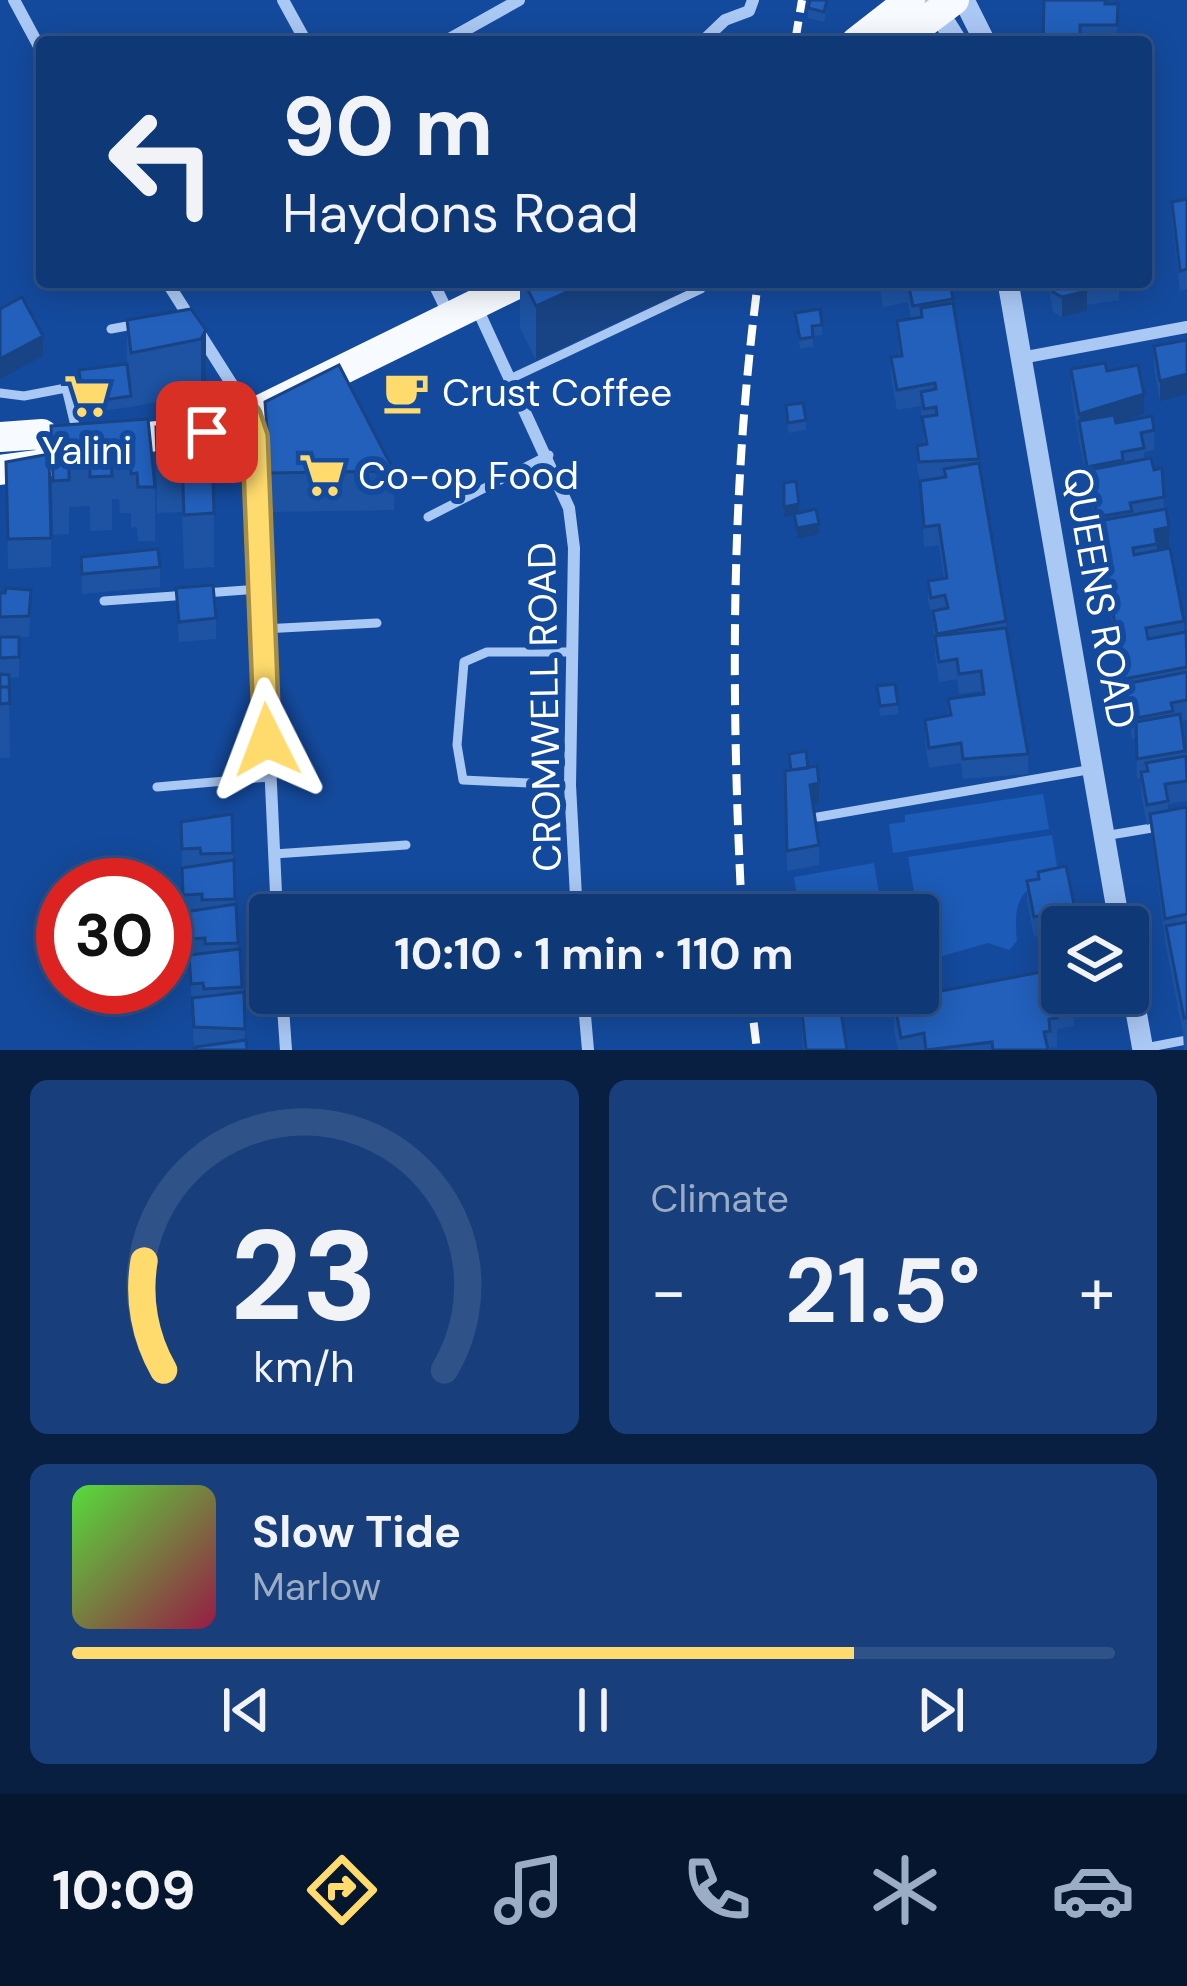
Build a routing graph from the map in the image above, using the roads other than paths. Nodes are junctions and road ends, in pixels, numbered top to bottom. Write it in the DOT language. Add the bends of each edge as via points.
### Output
graph roads {
  1 [pos="14,0"];
  2 [pos="283,0"];
  3 [pos="519,0"];
  4 [pos="753,0"];
  5 [pos="939,2"];
  6 [pos="304,36"];
  7 [pos="455,36"];
  8 [pos="708,36"];
  9 [pos="878,36"];
  10 [pos="954,36"];
  11 [pos="978,36"];
  12 [pos="36,41"];
  13 [pos="170,288"];
  14 [pos="439,288"];
  15 [pos="506,288"];
  16 [pos="1009,288"];
  17 [pos="701,289"];
  18 [pos="462,310"];
  19 [pos="184,313"];
  20 [pos="168,317"];
  21 [pos="146,322"];
  22 [pos="1187,327"];
  23 [pos="111,328"];
  24 [pos="1021,358"];
  25 [pos="512,378"];
  26 [pos="0,393"];
  27 [pos="248,416"];
  28 [pos="0,437"];
  29 [pos="68,446"];
  30 [pos="549,455"];
  31 [pos="0,470"];
  32 [pos="428,517"];
  33 [pos="260,589"];
  34 [pos="104,602"];
  35 [pos="377,623"];
  36 [pos="262,629"];
  37 [pos="572,652"];
  38 [pos="1093,769"];
  39 [pos="269,777"];
  40 [pos="570,785"];
  41 [pos="157,787"];
  42 [pos="818,818"];
  43 [pos="1166,826"];
  44 [pos="1104,836"];
  45 [pos="406,845"];
  46 [pos="274,854"];
  47 [pos="276,894"];
  48 [pos="576,894"];
  49 [pos="1116,906"];
  50 [pos="283,1014"];
  51 [pos="585,1014"];
  52 [pos="1137,1014"];
  53 [pos="1187,1040"];
  54 [pos="1143,1049"];
  55 [pos="286,1050"];
  56 [pos="588,1050"];
  1 -- 12 [label="street"];
  2 -- 6 [label="street"];
  3 -- 7 [label="street"];
  4 -- 8 [label="street"];
  5 -- 9 [label="main road"];
  5 -- 10 [label="street"];
  5 -- 11 [label="street"];
  13 -- 19 [label="street"];
  14 -- 18 [label="street, CROMWELL ROAD"];
  15 -- 18 [label="main road"];
  16 -- 24 [label="street, QUEENS ROAD"];
  17 -- 25 [label="lane"];
  18 -- 25 [label="street, CROMWELL ROAD"];
  18 -- 27 [label="main road"];
  19 -- 20 [label="lane"];
  19 -- 27 [label="street"];
  21 -- 23 [label="lane"];
  22 -- 24 [label="street"];
  24 -- 38 [label="street, QUEENS ROAD"];
  25 -- 30 [label="street, CROMWELL ROAD"];
  26 -- 29 [label="lane" via="66,388"];
  27 -- 29 [label="main road" via="207,432"];
  27 -- 33 [label="street"];
  28 -- 29 [label="main road" via="42,434"];
  29 -- 31 [label="main road" via="43,464"];
  30 -- 32 [label="lane"];
  30 -- 37 [label="street, CROMWELL ROAD" via="572,528"];
  33 -- 34 [label="lane"];
  33 -- 36 [label="street"];
  35 -- 36 [label="lane"];
  36 -- 39 [label="street"];
  37 -- 40 [label="street, CROMWELL ROAD"];
  37 -- 40 [label="lane" via="487,652 464,662 457,745 463,780"];
  38 -- 42 [label="lane"];
  38 -- 44 [label="street, QUEENS ROAD"];
  39 -- 41 [label="lane"];
  39 -- 46 [label="street"];
  40 -- 48 [label="street, CROMWELL ROAD"];
  43 -- 44 [label="lane"];
  44 -- 49 [label="street, QUEENS ROAD"];
  45 -- 46 [label="lane"];
  46 -- 47 [label="street"];
  50 -- 55 [label="street"];
  51 -- 56 [label="street"];
  52 -- 54 [label="street"];
  53 -- 54 [label="lane"];
}
